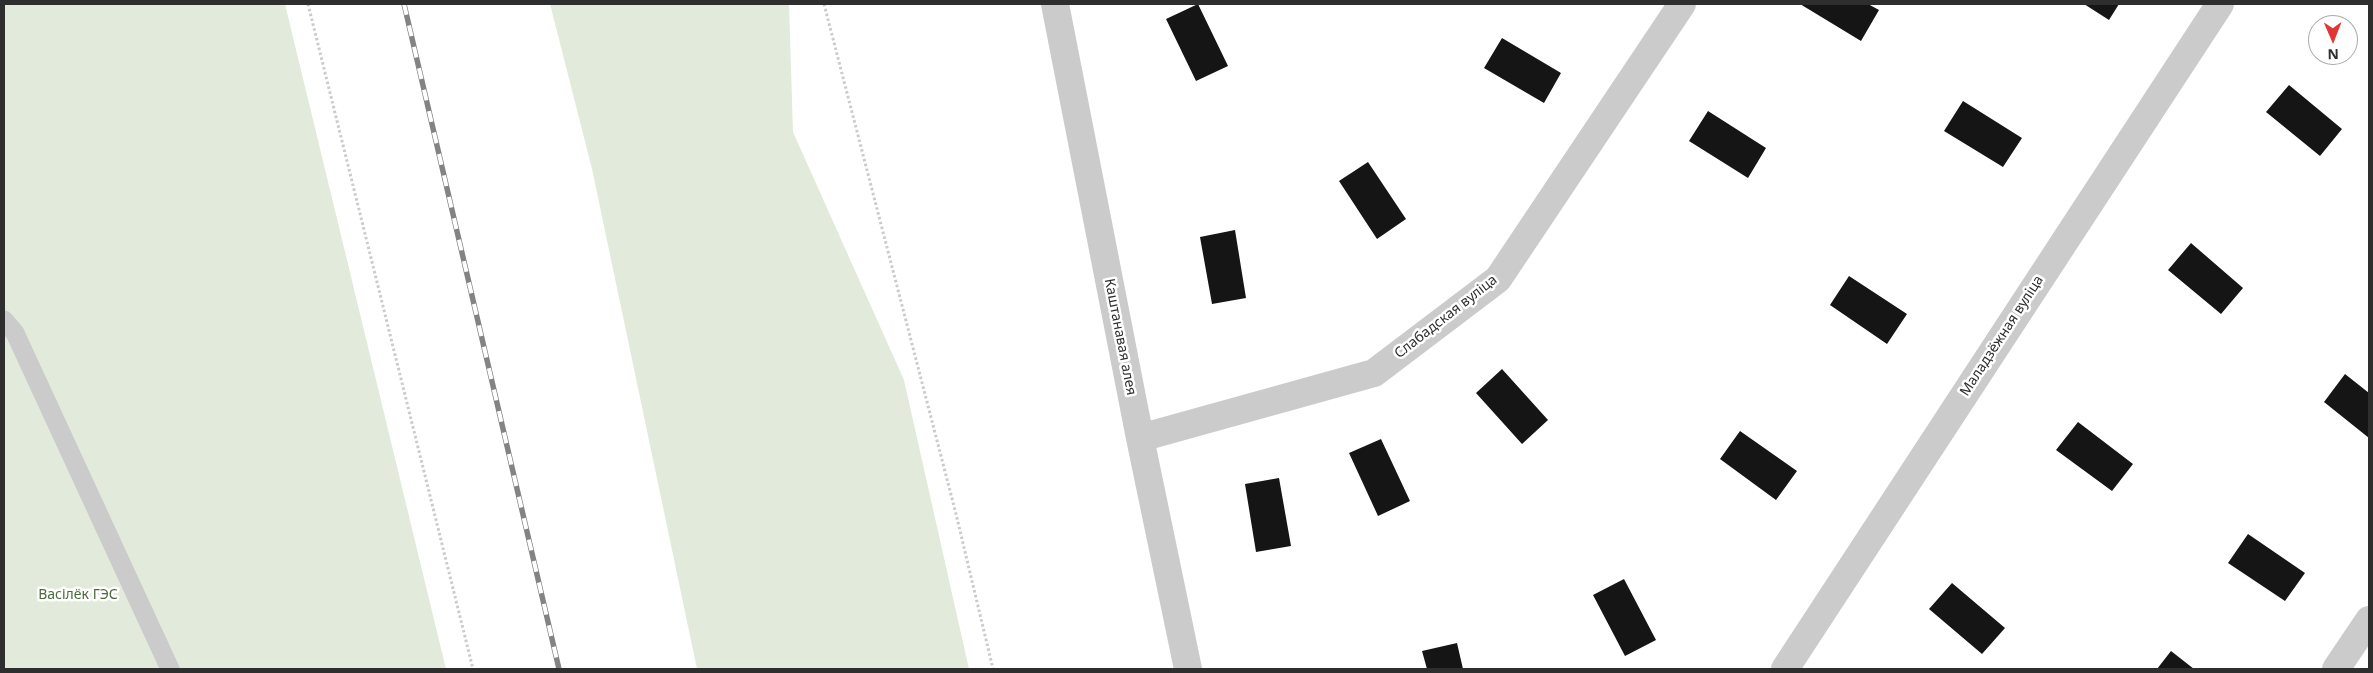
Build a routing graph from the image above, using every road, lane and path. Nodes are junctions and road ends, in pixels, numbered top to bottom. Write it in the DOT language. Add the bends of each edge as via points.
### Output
graph roads {
  1 [pos="308,4"];
  2 [pos="824,4"];
  3 [pos="1055,4"];
  4 [pos="1682,4"];
  5 [pos="2220,4"];
  6 [pos="4,320"];
  7 [pos="1140,438"];
  8 [pos="2369,620"];
  9 [pos="170,669"];
  10 [pos="473,669"];
  11 [pos="993,669"];
  12 [pos="1188,669"];
  13 [pos="1784,669"];
  14 [pos="2336,669"];
  1 -- 10 [label="path"];
  2 -- 11 [label="path"];
  3 -- 7 [label="street, Каштанавая алея"];
  4 -- 7 [label="street, Слабадская вуліца" via="1498,279 1374,373"];
  5 -- 13 [label="street, Маладзёжная вуліца"];
  6 -- 9 [label="lane" via="15,333"];
  7 -- 12 [label="street, Каштанавая алея"];
  8 -- 14 [label="street"];
}
